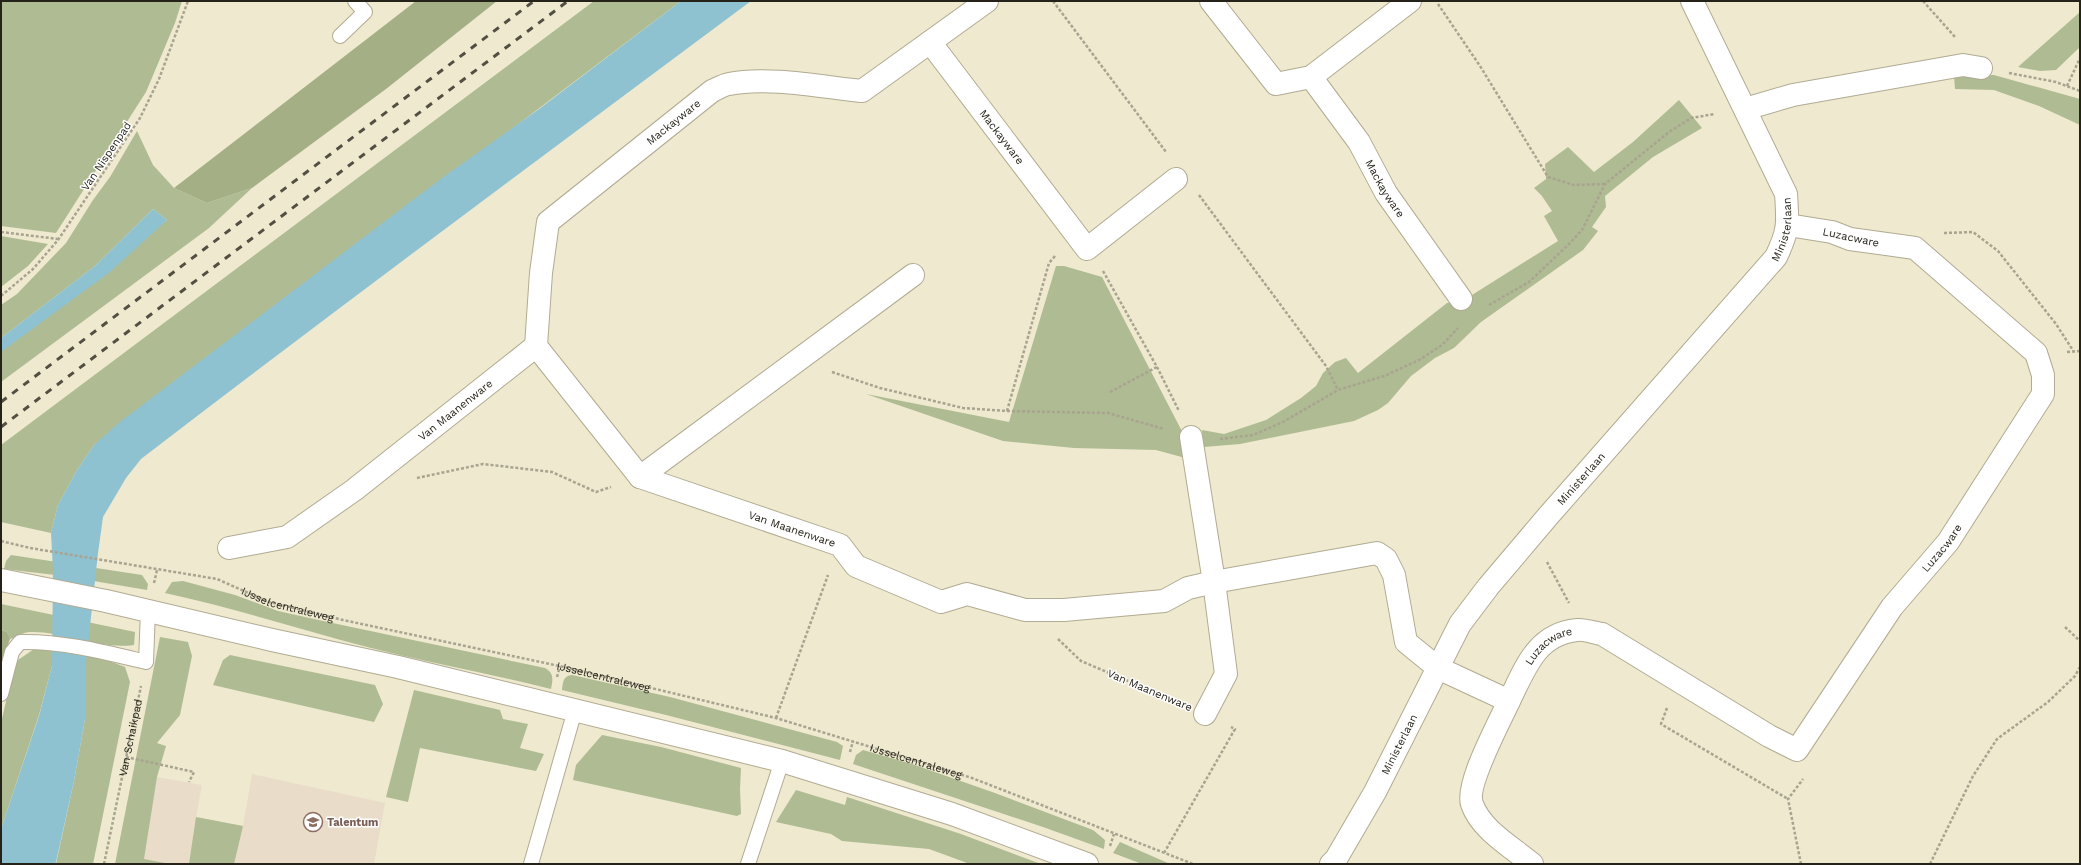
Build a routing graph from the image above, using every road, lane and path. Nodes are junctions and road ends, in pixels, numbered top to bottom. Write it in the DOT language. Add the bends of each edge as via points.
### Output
graph roads {
  1 [pos="188,1"];
  2 [pos="354,1"];
  3 [pos="987,1"];
  4 [pos="1053,1"];
  5 [pos="1211,1"];
  6 [pos="1410,1"];
  7 [pos="1436,1"];
  8 [pos="1692,1"];
  9 [pos="1923,1"];
  10 [pos="340,36"];
  11 [pos="930,42"];
  12 [pos="2080,58"];
  13 [pos="1977,67"];
  14 [pos="1310,77"];
  15 [pos="2068,86"];
  16 [pos="2080,91"];
  17 [pos="1745,109"];
  18 [pos="1180,177"];
  19 [pos="1605,184"];
  20 [pos="1788,225"];
  21 [pos="1,232"];
  22 [pos="1074,232"];
  23 [pos="58,240"];
  24 [pos="1915,248"];
  25 [pos="1087,249"];
  26 [pos="913,275"];
  27 [pos="1,296"];
  28 [pos="1462,299"];
  29 [pos="1486,307"];
  30 [pos="1462,324"];
  31 [pos="536,346"];
  32 [pos="2074,352"];
  33 [pos="804,356"];
  34 [pos="1157,367"];
  35 [pos="1338,390"];
  36 [pos="1110,392"];
  37 [pos="1007,411"];
  38 [pos="1191,437"];
  39 [pos="640,477"];
  40 [pos="416,478"];
  41 [pos="1531,536"];
  42 [pos="1,541"];
  43 [pos="840,545"];
  44 [pos="229,548"];
  45 [pos="1,580"];
  46 [pos="1214,582"];
  47 [pos="148,610"];
  48 [pos="1025,610"];
  49 [pos="2065,627"];
  50 [pos="1579,630"];
  51 [pos="2080,641"];
  52 [pos="146,662"];
  53 [pos="2080,667"];
  54 [pos="1438,668"];
  55 [pos="1678,681"];
  56 [pos="1,694"];
  57 [pos="1508,701"];
  58 [pos="575,710"];
  59 [pos="1205,714"];
  60 [pos="776,718"];
  61 [pos="1797,750"];
  62 [pos="126,757"];
  63 [pos="782,760"];
  64 [pos="189,782"];
  65 [pos="1788,798"];
  66 [pos="1164,853"];
  67 [pos="1334,862"];
  68 [pos="104,864"];
  69 [pos="531,864"];
  70 [pos="748,864"];
  71 [pos="1087,864"];
  72 [pos="1193,864"];
  73 [pos="1532,864"];
  74 [pos="1801,864"];
  75 [pos="1930,864"];
  1 -- 23 [label="path, Van Nispenpad" via="159,79 140,118"];
  2 -- 10 [label="lane" via="366,12"];
  3 -- 11 [label="street, Mackayware"];
  4 -- 18 [label="path"];
  5 -- 14 [label="street" via="1276,84"];
  6 -- 14 [label="street"];
  7 -- 19 [label="path" via="1480,66 1548,177 1574,185"];
  8 -- 17 [label="street, Ministerlaan"];
  9 -- 13 [label="path" via="1956,38"];
  11 -- 22 [label="street, Mackayware"];
  11 -- 31 [label="street, Mackayware" via="862,91 778,82 743,82 727,84 712,91 548,222 541,273"];
  12 -- 15 [label="path"];
  13 -- 15 [label="path"];
  13 -- 17 [label="street" via="1963,65 1793,95"];
  14 -- 28 [label="street, Mackayware" via="1359,142 1386,194"];
  15 -- 16 [label="path"];
  17 -- 19 [label="path" via="1691,118 1669,132"];
  17 -- 20 [label="street, Ministerlaan" via="1786,194"];
  18 -- 25 [label="street"];
  18 -- 35 [label="path" via="1326,366"];
  19 -- 29 [label="path" via="1582,230 1568,245 1529,282"];
  20 -- 24 [label="street, Luzacware" via="1832,232 1850,239"];
  20 -- 41 [label="street, Ministerlaan" via="1776,257"];
  21 -- 23 [label="path"];
  22 -- 25 [label="street, Mackayware"];
  22 -- 37 [label="path" via="1049,263"];
  23 -- 27 [label="path, Van Nispenpad" via="33,269"];
  24 -- 32 [label="path" via="1942,233 1973,232 1998,251 2056,324"];
  24 -- 61 [label="street, Luzacware" via="2036,353 2043,375 2043,394 1948,542 1892,607"];
  25 -- 34 [label="path" via="1107,276"];
  26 -- 33 [label="street"];
  30 -- 35 [label="path" via="1442,345 1419,360 1384,376"];
  31 -- 39 [label="street"];
  31 -- 44 [label="street, Van Maanenware" via="354,490 287,537"];
  33 -- 37 [label="path" via="826,370 880,388 963,408"];
  33 -- 39 [label="street"];
  34 -- 36 [label="path"];
  34 -- 38 [label="path"];
  35 -- 38 [label="path" via="1283,422 1253,435 1222,439"];
  37 -- 38 [label="path" via="1108,413"];
  38 -- 46 [label="street, Van Maanenware"];
  39 -- 40 [label="path" via="596,492 552,472 483,464"];
  39 -- 43 [label="street, Van Maanenware"];
  41 -- 50 [label="path" via="1574,612"];
  41 -- 54 [label="street, Ministerlaan" via="1460,624"];
  42 -- 60 [label="path, IJsselcentraleweg" via="120,564 217,579 269,602 564,667"];
  43 -- 48 [label="street, Van Maanenware" via="856,566 941,602 967,594"];
  43 -- 60 [label="path"];
  45 -- 47 [label="street"];
  46 -- 48 [label="street, Van Maanenware" via="1188,588 1164,601 1064,610"];
  46 -- 54 [label="street, Van Maanenware" via="1377,553 1386,559 1394,575 1406,642"];
  46 -- 59 [label="street, Van Maanenware" via="1226,674"];
  47 -- 52 [label="lane"];
  47 -- 58 [label="street"];
  48 -- 59 [label="path, Van Maanenware" via="1081,661"];
  49 -- 51 [label="path"];
  50 -- 55 [label="street, Luzacware" via="1602,634"];
  50 -- 57 [label="street, Luzacware" via="1561,633 1536,650"];
  52 -- 56 [label="lane" via="100,651 20,642 12,652"];
  52 -- 62 [label="path, Van Schaikpad"];
  53 -- 75 [label="path" via="2075,676 2048,702 1997,740 1973,776"];
  54 -- 57 [label="street"];
  54 -- 67 [label="street, Ministerlaan" via="1375,792"];
  55 -- 61 [label="street, Luzacware"];
  55 -- 65 [label="path" via="1661,724"];
  57 -- 73 [label="street, Luzacware" via="1473,779 1471,803 1486,826"];
  58 -- 63 [label="street"];
  58 -- 69 [label="lane"];
  59 -- 66 [label="path" via="1235,729"];
  60 -- 66 [label="path, IJsselcentraleweg" via="972,778"];
  61 -- 65 [label="path" via="1813,765"];
  62 -- 64 [label="path" via="194,772"];
  62 -- 68 [label="path, Van Schaikpad"];
  63 -- 70 [label="lane"];
  63 -- 71 [label="street" via="952,814"];
  65 -- 74 [label="path"];
  66 -- 72 [label="path, IJsselcentraleweg"];
}
